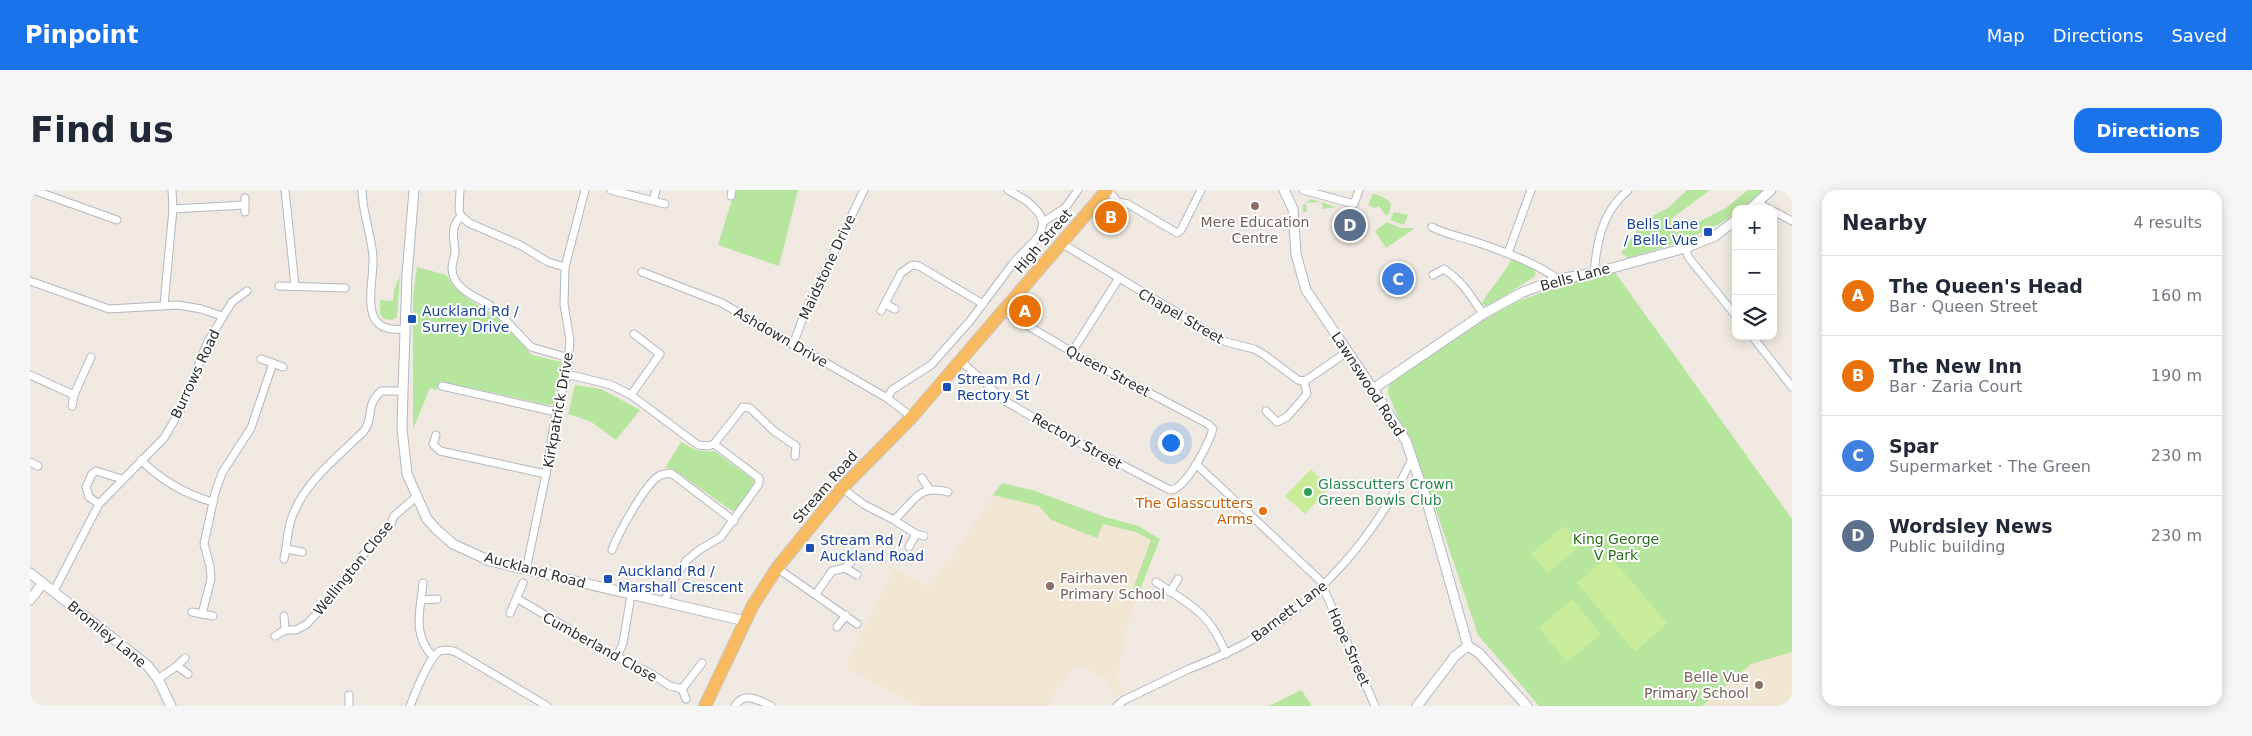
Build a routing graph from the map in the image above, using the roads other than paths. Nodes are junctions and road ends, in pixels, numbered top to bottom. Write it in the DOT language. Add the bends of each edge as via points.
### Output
graph roads {
  1 [pos="33,190"];
  2 [pos="172,190"];
  3 [pos="286,190"];
  4 [pos="362,190"];
  5 [pos="414,190"];
  6 [pos="460,190"];
  7 [pos="584,190"];
  8 [pos="611,190"];
  9 [pos="656,190"];
  10 [pos="864,190"];
  11 [pos="1008,190"];
  12 [pos="1078,190"];
  13 [pos="1108,190"];
  14 [pos="1201,190"];
  15 [pos="1284,190"];
  16 [pos="1303,190"];
  17 [pos="1359,190"];
  18 [pos="1531,190"];
  19 [pos="1628,190"];
  20 [pos="1771,190"];
  21 [pos="653,201"];
  22 [pos="1758,203"];
  23 [pos="665,204"];
  24 [pos="245,205"];
  25 [pos="1755,205"];
  26 [pos="1762,205"];
  27 [pos="173,209"];
  28 [pos="1777,213"];
  29 [pos="461,216"];
  30 [pos="117,220"];
  31 [pos="1792,220"];
  32 [pos="1043,222"];
  33 [pos="1732,223"];
  34 [pos="1432,227"];
  35 [pos="1060,243"];
  36 [pos="1685,248"];
  37 [pos="1508,254"];
  38 [pos="565,266"];
  39 [pos="642,272"];
  40 [pos="1594,272"];
  41 [pos="1433,275"];
  42 [pos="1119,278"];
  43 [pos="1558,279"];
  44 [pos="30,281"];
  45 [pos="279,286"];
  46 [pos="294,286"];
  47 [pos="345,288"];
  48 [pos="247,291"];
  49 [pos="885,304"];
  50 [pos="983,304"];
  51 [pos="164,305"];
  52 [pos="490,305"];
  53 [pos="895,309"];
  54 [pos="497,311"];
  55 [pos="1003,311"];
  56 [pos="1732,311"];
  57 [pos="880,312"];
  58 [pos="1483,314"];
  59 [pos="222,316"];
  60 [pos="406,330"];
  61 [pos="634,334"];
  62 [pos="1755,340"];
  63 [pos="793,345"];
  64 [pos="1072,352"];
  65 [pos="1347,352"];
  66 [pos="91,357"];
  67 [pos="569,358"];
  68 [pos="261,359"];
  69 [pos="961,361"];
  70 [pos="273,363"];
  71 [pos="283,367"];
  72 [pos="567,374"];
  73 [pos="30,375"];
  74 [pos="1304,381"];
  75 [pos="442,386"];
  76 [pos="1792,387"];
  77 [pos="1373,388"];
  78 [pos="403,391"];
  79 [pos="74,395"];
  80 [pos="631,395"];
  81 [pos="887,398"];
  82 [pos="72,406"];
  83 [pos="1266,411"];
  84 [pos="556,412"];
  85 [pos="912,417"];
  86 [pos="436,435"];
  87 [pos="714,444"];
  88 [pos="795,456"];
  89 [pos="1412,459"];
  90 [pos="141,460"];
  91 [pos="30,462"];
  92 [pos="1196,464"];
  93 [pos="38,466"];
  94 [pos="546,474"];
  95 [pos="922,478"];
  96 [pos="122,479"];
  97 [pos="842,488"];
  98 [pos="929,489"];
  99 [pos="948,492"];
  100 [pos="416,497"];
  101 [pos="213,502"];
  102 [pos="99,504"];
  103 [pos="734,520"];
  104 [pos="894,520"];
  105 [pos="916,534"];
  106 [pos="924,536"];
  107 [pos="909,547"];
  108 [pos="287,549"];
  109 [pos="612,550"];
  110 [pos="302,552"];
  111 [pos="284,559"];
  112 [pos="853,560"];
  113 [pos="777,568"];
  114 [pos="845,568"];
  115 [pos="526,570"];
  116 [pos="30,573"];
  117 [pos="857,575"];
  118 [pos="1178,579"];
  119 [pos="1156,582"];
  120 [pos="43,583"];
  121 [pos="423,583"];
  122 [pos="523,584"];
  123 [pos="1324,586"];
  124 [pos="54,591"];
  125 [pos="1170,592"];
  126 [pos="816,594"];
  127 [pos="631,595"];
  128 [pos="437,598"];
  129 [pos="518,599"];
  130 [pos="30,600"];
  131 [pos="421,600"];
  132 [pos="664,602"];
  133 [pos="192,612"];
  134 [pos="510,613"];
  135 [pos="202,614"];
  136 [pos="846,615"];
  137 [pos="213,616"];
  138 [pos="284,616"];
  139 [pos="745,621"];
  140 [pos="857,624"];
  141 [pos="837,627"];
  142 [pos="285,630"];
  143 [pos="274,636"];
  144 [pos="1468,646"];
  145 [pos="1226,654"];
  146 [pos="433,657"];
  147 [pos="617,657"];
  148 [pos="185,658"];
  149 [pos="702,663"];
  150 [pos="177,666"];
  151 [pos="188,674"];
  152 [pos="158,679"];
  153 [pos="682,689"];
  154 [pos="349,695"];
  155 [pos="686,699"];
  156 [pos="171,706"];
  157 [pos="349,706"];
  158 [pos="410,706"];
  159 [pos="547,706"];
  160 [pos="705,706"];
  161 [pos="735,706"];
  162 [pos="771,706"];
  163 [pos="1116,706"];
  164 [pos="1375,706"];
  165 [pos="1417,706"];
  166 [pos="1527,706"];
  1 -- 30 [label="street"];
  2 -- 27 [label="street"];
  3 -- 46 [label="street"];
  4 -- 60 [label="street" via="373,259 371,308 375,321 383,328"];
  5 -- 60 [label="street, Auckland Road"];
  6 -- 29 [label="street" via="458,205"];
  7 -- 38 [label="street, Kirkpatrick Drive"];
  8 -- 21 [label="street"];
  9 -- 21 [label="street"];
  10 -- 63 [label="street, Maidstone Drive" via="805,312"];
  11 -- 32 [label="street" via="1035,208"];
  12 -- 32 [label="street" via="1065,208"];
  13 -- 14 [label="street" via="1118,202 1128,204 1177,233"];
  13 -- 35 [label="highway, High Street"];
  15 -- 65 [label="street, Lawnswood Road" via="1293,209 1296,254 1302,281"];
  16 -- 17 [label="street" via="1354,204"];
  18 -- 37 [label="street"];
  19 -- 40 [label="street" via="1610,209 1602,224 1596,243"];
  20 -- 22 [label="street"];
  21 -- 23 [label="street"];
  22 -- 25 [label="street"];
  22 -- 26 [label="street"];
  24 -- 27 [label="street"];
  27 -- 51 [label="street"];
  28 -- 31 [label="street"];
  29 -- 38 [label="street" via="548,262"];
  29 -- 52 [label="street" via="456,221 453,234 452,270 455,280 466,291"];
  32 -- 50 [label="street" via="1037,240 1014,262"];
  33 -- 36 [label="street, Bells Lane" via="1715,236"];
  34 -- 37 [label="street"];
  35 -- 42 [label="street, Chapel Street"];
  35 -- 55 [label="highway, High Street"];
  36 -- 40 [label="street, Bells Lane"];
  36 -- 56 [label="street" via="1689,258"];
  37 -- 43 [label="street"];
  38 -- 67 [label="street, Kirkpatrick Drive" via="564,304 570,340"];
  39 -- 63 [label="street, Ashdown Drive" via="722,303"];
  40 -- 43 [label="street, Bells Lane"];
  41 -- 58 [label="street" via="1444,269 1457,278"];
  42 -- 64 [label="street"];
  42 -- 74 [label="street, Chapel Street" via="1226,342 1254,349"];
  43 -- 58 [label="street, Bells Lane" via="1523,292"];
  44 -- 51 [label="street" via="109,309"];
  45 -- 46 [label="street"];
  46 -- 47 [label="street"];
  48 -- 59 [label="street, Burrows Road" via="232,302"];
  49 -- 50 [label="street" via="901,273 912,266 919,266"];
  49 -- 53 [label="street"];
  49 -- 57 [label="street"];
  50 -- 81 [label="street" via="931,365 892,390"];
  51 -- 59 [label="street" via="202,308"];
  54 -- 67 [label="street" via="531,347"];
  55 -- 64 [label="street, Queen Street"];
  55 -- 69 [label="highway, Stream Road"];
  58 -- 77 [label="street, Bells Lane"];
  59 -- 90 [label="street, Burrows Road" via="208,341 181,409 164,438"];
  60 -- 78 [label="street, Auckland Road"];
  61 -- 80 [label="street" via="660,354"];
  62 -- 76 [label="street"];
  63 -- 81 [label="street, Ashdown Drive"];
  64 -- 92 [label="street, Queen Street" via="1208,424 1213,429"];
  65 -- 74 [label="street"];
  65 -- 77 [label="street, Lawnswood Road"];
  66 -- 79 [label="street"];
  67 -- 72 [label="street, Kirkpatrick Drive"];
  68 -- 70 [label="street"];
  69 -- 85 [label="highway, Stream Road"];
  69 -- 92 [label="street, Rectory Street" via="1005,401 1168,489 1176,489"];
  70 -- 71 [label="street"];
  70 -- 101 [label="street" via="251,428 222,472"];
  72 -- 80 [label="street" via="611,385"];
  72 -- 84 [label="street, Kirkpatrick Drive"];
  73 -- 79 [label="street"];
  74 -- 83 [label="street" via="1307,394 1286,417 1277,422"];
  75 -- 84 [label="street"];
  77 -- 89 [label="street, Lawnswood Road" via="1399,428"];
  78 -- 100 [label="street, Auckland Road" via="407,474"];
  78 -- 108 [label="street" via="381,391 370,406 370,420 364,431 306,491 291,520"];
  79 -- 82 [label="street"];
  80 -- 87 [label="street" via="698,445"];
  81 -- 85 [label="street, Ashdown Drive"];
  84 -- 94 [label="street, Kirkpatrick Drive"];
  85 -- 97 [label="highway, Stream Road"];
  86 -- 94 [label="street" via="434,444 440,451"];
  87 -- 88 [label="street" via="743,407 750,408 796,446"];
  87 -- 103 [label="street" via="758,478 759,484"];
  89 -- 123 [label="street, Barnett Lane" via="1376,522"];
  89 -- 144 [label="street, Lawnswood Road"];
  90 -- 96 [label="street, Burrows Road"];
  90 -- 101 [label="street" via="179,490"];
  91 -- 93 [label="street"];
  92 -- 123 [label="street"];
  94 -- 115 [label="street, Kirkpatrick Drive"];
  95 -- 98 [label="street"];
  96 -- 102 [label="street, Burrows Road"];
  96 -- 102 [label="street" via="96,471 92,474 86,487 90,497"];
  97 -- 104 [label="street" via="863,504"];
  97 -- 113 [label="highway, Stream Road"];
  98 -- 99 [label="street"];
  98 -- 104 [label="street"];
  100 -- 115 [label="street, Auckland Road" via="427,519 453,544 490,561"];
  100 -- 142 [label="street, Wellington Close" via="394,516 390,526 373,542 307,624 296,630"];
  101 -- 135 [label="street" via="204,544 211,578"];
  102 -- 124 [label="street, Burrows Road"];
  103 -- 109 [label="street" via="671,473 660,475 618,534"];
  103 -- 132 [label="street" via="721,538 686,561"];
  104 -- 105 [label="street"];
  105 -- 106 [label="street"];
  105 -- 107 [label="street"];
  108 -- 110 [label="street"];
  108 -- 111 [label="street"];
  112 -- 114 [label="street"];
  113 -- 126 [label="street"];
  113 -- 139 [label="highway, Stream Road"];
  114 -- 117 [label="street"];
  114 -- 126 [label="street" via="832,571"];
  115 -- 127 [label="street, Auckland Road"];
  116 -- 120 [label="street, Bromley Lane"];
  118 -- 125 [label="street"];
  119 -- 125 [label="street"];
  120 -- 124 [label="street, Bromley Lane"];
  120 -- 130 [label="street"];
  121 -- 131 [label="street"];
  122 -- 129 [label="street"];
  123 -- 145 [label="street, Barnett Lane" via="1250,642"];
  123 -- 164 [label="street, Hope Street"];
  124 -- 152 [label="street, Bromley Lane" via="140,659"];
  125 -- 145 [label="street" via="1206,618 1218,633"];
  126 -- 136 [label="street"];
  127 -- 132 [label="street, Auckland Road"];
  127 -- 147 [label="street" via="623,643"];
  128 -- 131 [label="street"];
  129 -- 134 [label="street"];
  129 -- 147 [label="street, Cumberland Close" via="586,642"];
  131 -- 146 [label="street" via="419,634"];
  132 -- 139 [label="street, Auckland Road"];
  133 -- 135 [label="street"];
  135 -- 137 [label="street"];
  136 -- 140 [label="street"];
  136 -- 141 [label="street"];
  138 -- 142 [label="street"];
  139 -- 160 [label="highway, Stream Road"];
  142 -- 143 [label="street, Wellington Close"];
  144 -- 165 [label="street" via="1455,656"];
  144 -- 166 [label="street" via="1479,653"];
  145 -- 163 [label="street, Barnett Lane"];
  146 -- 158 [label="street"];
  146 -- 159 [label="street" via="441,651 456,652"];
  147 -- 153 [label="street, Cumberland Close" via="670,686"];
  148 -- 150 [label="street"];
  149 -- 153 [label="street"];
  150 -- 151 [label="street"];
  150 -- 152 [label="street"];
  152 -- 156 [label="street, Bromley Lane"];
  153 -- 155 [label="street"];
  154 -- 157 [label="street"];
  161 -- 162 [label="street" via="745,698"];
}
